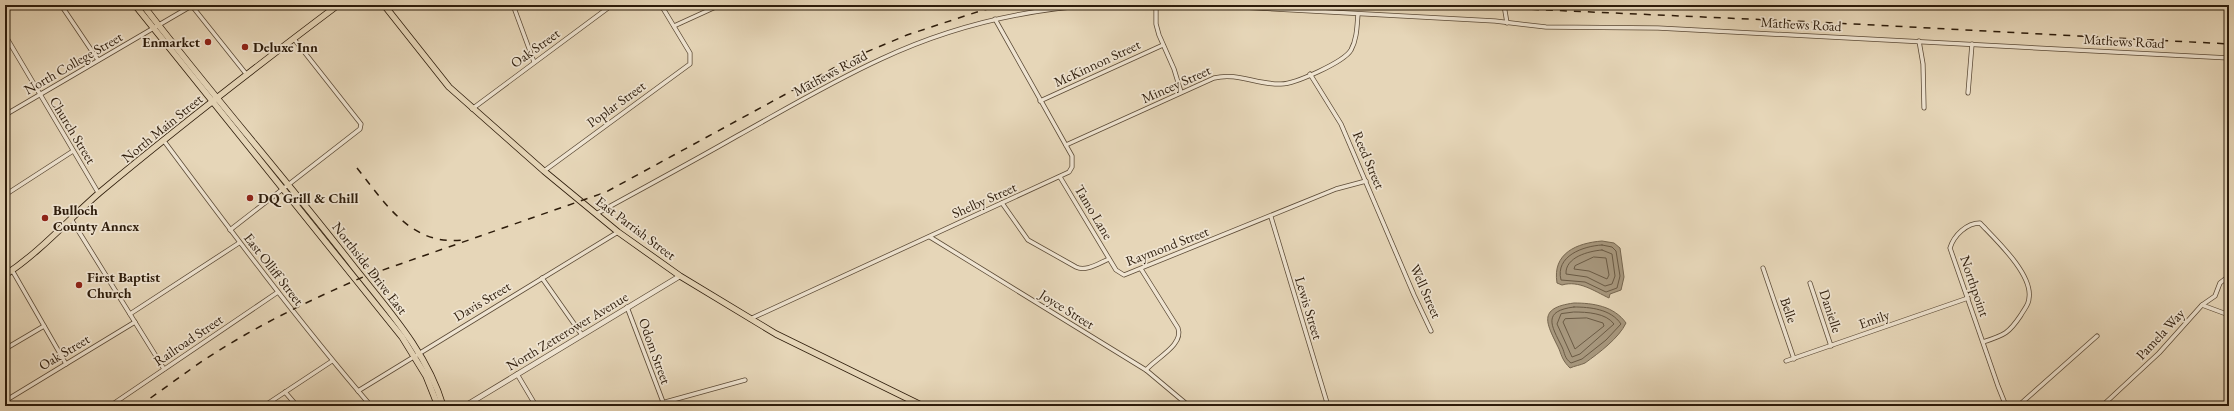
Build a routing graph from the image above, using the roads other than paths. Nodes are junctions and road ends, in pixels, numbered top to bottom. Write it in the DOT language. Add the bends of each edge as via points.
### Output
graph roads {
  1 [pos="61,5"];
  2 [pos="135,5"];
  3 [pos="143,5"];
  4 [pos="192,5"];
  5 [pos="338,5"];
  6 [pos="384,5"];
  7 [pos="513,5"];
  8 [pos="612,5"];
  9 [pos="661,5"];
  10 [pos="720,5"];
  11 [pos="1094,5"];
  12 [pos="1156,5"];
  13 [pos="1204,5"];
  14 [pos="1504,5"];
  15 [pos="1358,14"];
  16 [pos="995,19"];
  17 [pos="1507,22"];
  18 [pos="674,26"];
  19 [pos="156,27"];
  20 [pos="5,35"];
  21 [pos="294,39"];
  22 [pos="1919,41"];
  23 [pos="1163,44"];
  24 [pos="1972,44"];
  25 [pos="2229,58"];
  26 [pos="98,60"];
  27 [pos="534,62"];
  28 [pos="1310,74"];
  29 [pos="247,75"];
  30 [pos="1181,92"];
  31 [pos="1968,93"];
  32 [pos="40,95"];
  33 [pos="215,100"];
  34 [pos="1040,102"];
  35 [pos="1924,108"];
  36 [pos="472,109"];
  37 [pos="5,115"];
  38 [pos="164,141"];
  39 [pos="1066,146"];
  40 [pos="73,151"];
  41 [pos="544,171"];
  42 [pos="1060,177"];
  43 [pos="1366,181"];
  44 [pos="288,184"];
  45 [pos="283,188"];
  46 [pos="99,194"];
  47 [pos="5,195"];
  48 [pos="1002,203"];
  49 [pos="596,214"];
  50 [pos="1271,216"];
  51 [pos="71,219"];
  52 [pos="230,230"];
  53 [pos="618,232"];
  54 [pos="930,237"];
  55 [pos="239,243"];
  56 [pos="1110,259"];
  57 [pos="1400,259"];
  58 [pos="1763,268"];
  59 [pos="1141,269"];
  60 [pos="12,270"];
  61 [pos="5,275"];
  62 [pos="680,276"];
  63 [pos="2229,276"];
  64 [pos="542,278"];
  65 [pos="1810,283"];
  66 [pos="278,292"];
  67 [pos="1968,298"];
  68 [pos="2202,305"];
  69 [pos="627,307"];
  70 [pos="130,314"];
  71 [pos="2229,316"];
  72 [pos="749,319"];
  73 [pos="135,322"];
  74 [pos="44,326"];
  75 [pos="1431,331"];
  76 [pos="582,335"];
  77 [pos="2097,336"];
  78 [pos="1983,342"];
  79 [pos="1831,346"];
  80 [pos="5,349"];
  81 [pos="416,354"];
  82 [pos="1794,359"];
  83 [pos="1786,361"];
  84 [pos="332,362"];
  85 [pos="66,364"];
  86 [pos="164,369"];
  87 [pos="1146,370"];
  88 [pos="517,374"];
  89 [pos="745,380"];
  90 [pos="358,391"];
  91 [pos="285,392"];
  92 [pos="5,401"];
  93 [pos="663,402"];
  94 [pos="110,406"];
  95 [pos="264,406"];
  96 [pos="297,406"];
  97 [pos="371,406"];
  98 [pos="438,406"];
  99 [pos="443,406"];
  100 [pos="465,406"];
  101 [pos="536,406"];
  102 [pos="650,406"];
  103 [pos="923,406"];
  104 [pos="1189,406"];
  105 [pos="1328,406"];
  106 [pos="2006,406"];
  107 [pos="2018,406"];
  108 [pos="2102,406"];
  1 -- 26 [label="street"];
  2 -- 19 [label="main road"];
  3 -- 19 [label="main road"];
  4 -- 19 [label="street, North College Street"];
  4 -- 29 [label="street"];
  5 -- 21 [label="main road, North Main Street"];
  6 -- 36 [label="main road, East Parrish Street" via="449,87"];
  7 -- 27 [label="street"];
  8 -- 27 [label="street, Oak Street"];
  9 -- 18 [label="street"];
  10 -- 18 [label="street"];
  11 -- 16 [label="street, Mathews Road" via="1048,9"];
  12 -- 23 [label="street" via="1156,24"];
  13 -- 15 [label="street, Mathews Road"];
  14 -- 17 [label="street"];
  15 -- 17 [label="street, Mathews Road"];
  15 -- 28 [label="street, Mincey Street" via="1356,36 1350,52 1338,61"];
  16 -- 34 [label="street, Shelby Street"];
  16 -- 49 [label="street, Mathews Road" via="913,46 855,71"];
  17 -- 22 [label="street, Mathews Road" via="1546,27 1619,27"];
  18 -- 41 [label="street, Poplar Street" via="688,50 690,64"];
  19 -- 26 [label="street, North College Street"];
  19 -- 33 [label="main road"];
  20 -- 32 [label="street, Church Street"];
  21 -- 29 [label="main road, North Main Street"];
  21 -- 44 [label="street" via="361,124 360,129 352,136"];
  22 -- 24 [label="street, Mathews Road"];
  22 -- 35 [label="street" via="1923,64"];
  23 -- 30 [label="street"];
  23 -- 34 [label="street, McKinnon Street"];
  24 -- 25 [label="street, Mathews Road"];
  24 -- 31 [label="street"];
  26 -- 32 [label="street, North College Street"];
  27 -- 36 [label="street, Oak Street"];
  28 -- 30 [label="street, Mincey Street" via="1281,84 1221,76"];
  28 -- 43 [label="street, Reed Street" via="1341,124"];
  29 -- 33 [label="main road, North Main Street"];
  30 -- 39 [label="street, Mincey Street"];
  32 -- 37 [label="street, North College Street"];
  32 -- 40 [label="street, Church Street"];
  33 -- 38 [label="main road, North Main Street"];
  33 -- 44 [label="main road, Northside Drive East"];
  33 -- 45 [label="main road, Northside Drive East"];
  34 -- 39 [label="street, Shelby Street"];
  36 -- 41 [label="main road, East Parrish Street"];
  38 -- 46 [label="main road, North Main Street"];
  38 -- 52 [label="street, East Olliff Street"];
  39 -- 42 [label="street, Shelby Street" via="1072,156 1072,167"];
  40 -- 46 [label="street, Church Street"];
  40 -- 47 [label="street"];
  41 -- 49 [label="main road, East Parrish Street"];
  42 -- 48 [label="street, Shelby Street"];
  42 -- 56 [label="street, Tamo Lane"];
  43 -- 50 [label="street, Raymond Street" via="1336,189"];
  43 -- 57 [label="street, Reed Street"];
  44 -- 45 [label="street"];
  44 -- 81 [label="main road, Northside Drive East" via="392,315"];
  45 -- 52 [label="street"];
  45 -- 81 [label="main road, Northside Drive East"];
  46 -- 51 [label="main road, North Main Street"];
  48 -- 54 [label="street, Shelby Street"];
  48 -- 56 [label="street, Raymond Street" via="1028,240 1081,270"];
  49 -- 53 [label="main road, East Parrish Street"];
  50 -- 59 [label="street, Raymond Street"];
  50 -- 105 [label="street, Lewis Street"];
  51 -- 60 [label="main road, North Main Street"];
  51 -- 70 [label="street"];
  52 -- 55 [label="street, East Olliff Street"];
  53 -- 62 [label="main road, East Parrish Street"];
  53 -- 64 [label="street, Davis Street"];
  54 -- 72 [label="street, Shelby Street"];
  54 -- 87 [label="street, Joyce Street"];
  55 -- 66 [label="street, East Olliff Street"];
  55 -- 70 [label="street"];
  56 -- 59 [label="street, Raymond Street" via="1122,274"];
  57 -- 75 [label="street, Well Street"];
  58 -- 82 [label="street, Belle"];
  59 -- 87 [label="street" via="1178,328 1180,336"];
  60 -- 61 [label="main road, North Main Street"];
  60 -- 74 [label="street"];
  62 -- 69 [label="street, North Zetterower Avenue"];
  62 -- 72 [label="main road, East Parrish Street"];
  63 -- 68 [label="street, Pamela Way" via="2220,283 2215,296"];
  64 -- 76 [label="street"];
  64 -- 81 [label="street, Davis Street"];
  65 -- 79 [label="street, Danielle"];
  66 -- 84 [label="street, East Olliff Street"];
  66 -- 86 [label="street, Railroad Street"];
  67 -- 78 [label="street, Northpoint"];
  67 -- 78 [label="street, Northpoint" via="1950,248 1953,240 1970,224 1980,223 2011,255 2030,297 2010,331"];
  67 -- 79 [label="street, Emily"];
  68 -- 71 [label="street"];
  68 -- 108 [label="street, Pamela Way" via="2160,353"];
  69 -- 76 [label="street, North Zetterower Avenue"];
  69 -- 93 [label="street, Odom Street"];
  70 -- 73 [label="street"];
  72 -- 103 [label="main road, East Parrish Street" via="792,343"];
  73 -- 85 [label="street, Oak Street"];
  73 -- 86 [label="street"];
  74 -- 80 [label="street"];
  74 -- 85 [label="street"];
  76 -- 88 [label="street, North Zetterower Avenue"];
  77 -- 107 [label="street"];
  78 -- 106 [label="street, Northpoint"];
  79 -- 82 [label="street, Emily"];
  81 -- 90 [label="street, Davis Street"];
  81 -- 98 [label="main road, Northside Drive East"];
  81 -- 99 [label="main road, Northside Drive East" via="431,374"];
  82 -- 83 [label="street, Emily"];
  84 -- 90 [label="street, East Olliff Street"];
  84 -- 91 [label="street"];
  85 -- 92 [label="street, Oak Street"];
  86 -- 94 [label="street, Railroad Street"];
  87 -- 104 [label="street, Joyce Street"];
  88 -- 100 [label="street, North Zetterower Avenue"];
  88 -- 101 [label="street"];
  89 -- 93 [label="street"];
  90 -- 97 [label="street, East Olliff Street"];
  91 -- 95 [label="street"];
  91 -- 96 [label="street"];
  93 -- 102 [label="street"];
}
